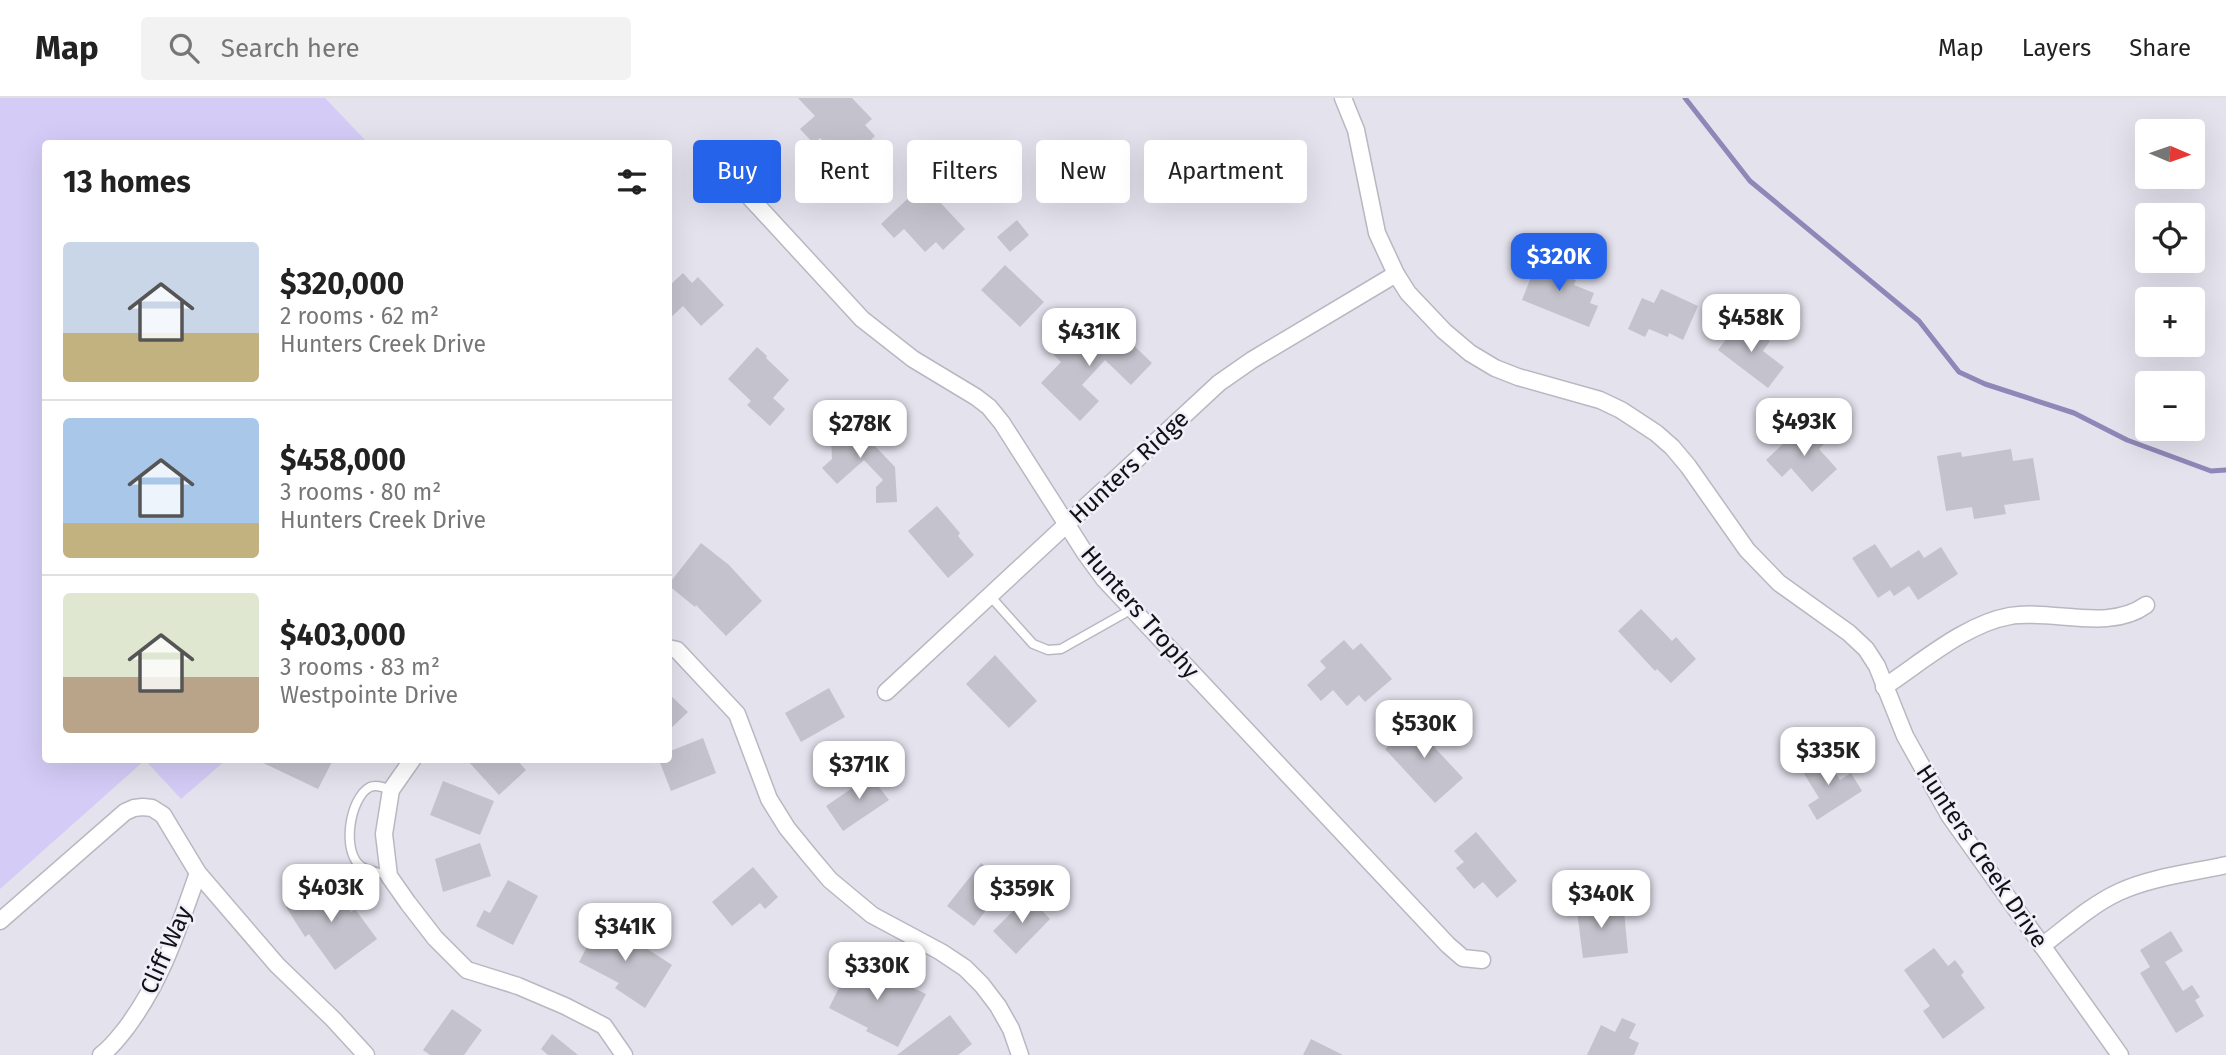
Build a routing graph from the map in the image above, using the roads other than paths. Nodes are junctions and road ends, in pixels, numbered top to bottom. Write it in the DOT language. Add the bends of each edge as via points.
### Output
graph roads {
  1 [pos="1343,98"];
  2 [pos="755,203"];
  3 [pos="1396,274"];
  4 [pos="1067,525"];
  5 [pos="990,596"];
  6 [pos="2146,605"];
  7 [pos="1132,609"];
  8 [pos="672,649"];
  9 [pos="1884,687"];
  10 [pos="886,692"];
  11 [pos="410,763"];
  12 [pos="391,790"];
  13 [pos="2226,865"];
  14 [pos="198,873"];
  15 [pos="389,876"];
  16 [pos="0,921"];
  17 [pos="2042,946"];
  18 [pos="1482,960"];
  19 [pos="111,1053"];
  20 [pos="366,1055"];
  21 [pos="624,1055"];
  22 [pos="1020,1055"];
  23 [pos="2120,1055"];
  1 -- 3 [label="street, Hunters Creek Drive" via="1356,130 1377,233"];
  2 -- 4 [label="street, Hunters Trophy" via="862,319 913,359 989,407"];
  3 -- 4 [label="street, Hunters Ridge" via="1227,377"];
  3 -- 9 [label="street, Hunters Creek Drive" via="1424,312 1470,353 1518,377 1600,400 1656,433 1688,466 1746,551 1779,583 1866,649"];
  4 -- 5 [label="street, Hunters Ridge"];
  4 -- 7 [label="street, Hunters Trophy" via="1104,579"];
  5 -- 7 [label="lane" via="1033,644 1048,650 1061,649"];
  5 -- 10 [label="street, Hunters Ridge"];
  6 -- 9 [label="street" via="2117,618 2026,614 1991,621 1960,636"];
  7 -- 18 [label="street, Hunters Trophy" via="1448,945 1463,958"];
  8 -- 22 [label="street" via="737,714 769,799 830,880 872,915 965,968 998,1006"];
  9 -- 17 [label="street, Hunters Creek Drive" via="1949,815"];
  11 -- 12 [label="street"];
  12 -- 15 [label="street" via="384,834"];
  12 -- 15 [label="lane" via="379,785 363,793 349,834 360,866"];
  13 -- 17 [label="street" via="2122,891"];
  14 -- 16 [label="street" via="163,815 152,808 134,808"];
  14 -- 19 [label="street, Cliff Way" via="161,974"];
  14 -- 20 [label="street" via="277,965"];
  15 -- 21 [label="street" via="435,938 467,970 518,986 604,1026"];
  17 -- 23 [label="street, Hunters Creek Drive"];
}
